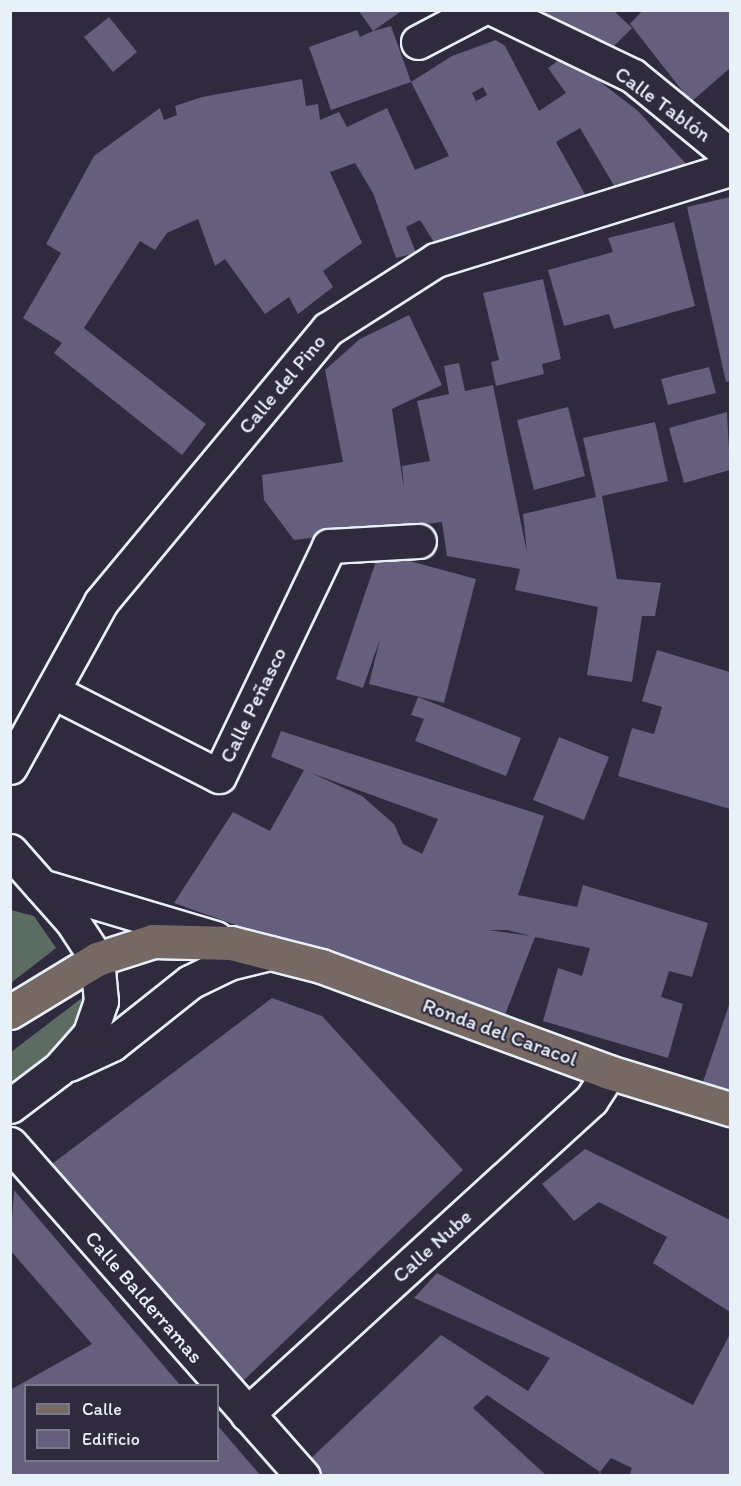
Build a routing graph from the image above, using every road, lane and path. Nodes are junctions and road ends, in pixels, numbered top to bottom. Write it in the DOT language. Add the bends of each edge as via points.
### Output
graph roads {
  1 [pos="478,10"];
  2 [pos="496,10"];
  3 [pos="418,42"];
  4 [pos="730,155"];
  5 [pos="730,169"];
  6 [pos="419,541"];
  7 [pos="52,691"];
  8 [pos="10,767"];
  9 [pos="10,851"];
  10 [pos="23,882"];
  11 [pos="231,943"];
  12 [pos="270,953"];
  13 [pos="97,959"];
  14 [pos="10,1012"];
  15 [pos="59,1069"];
  16 [pos="609,1072"];
  17 [pos="10,1106"];
  18 [pos="730,1109"];
  19 [pos="10,1144"];
  20 [pos="247,1414"];
  21 [pos="303,1476"];
  1 -- 3 [label="street"];
  2 -- 4 [label="street, Calle Tablón" via="633,76"];
  5 -- 7 [label="street, Calle del Pino" via="436,260 328,328 101,602"];
  6 -- 7 [label="street, Calle Peñasco" via="329,546 219,776"];
  7 -- 8 [label="street, Calle del Pino"];
  9 -- 10 [label="street"];
  10 -- 11 [label="street"];
  10 -- 13 [label="street" via="72,921"];
  11 -- 12 [label="main road, Ronda del Caracol"];
  11 -- 13 [label="main road, Ronda del Caracol" via="153,941"];
  12 -- 15 [label="street" via="229,963 189,982 112,1044"];
  12 -- 16 [label="main road, Ronda del Caracol" via="321,966"];
  13 -- 14 [label="main road, Ronda del Caracol"];
  13 -- 15 [label="street" via="101,1000 89,1035"];
  15 -- 17 [label="street"];
  16 -- 18 [label="main road, Ronda del Caracol"];
  16 -- 20 [label="street, Calle Nube" via="591,1100"];
  19 -- 20 [label="street, Calle Balderramas"];
  20 -- 21 [label="street, Calle Balderramas"];
}
